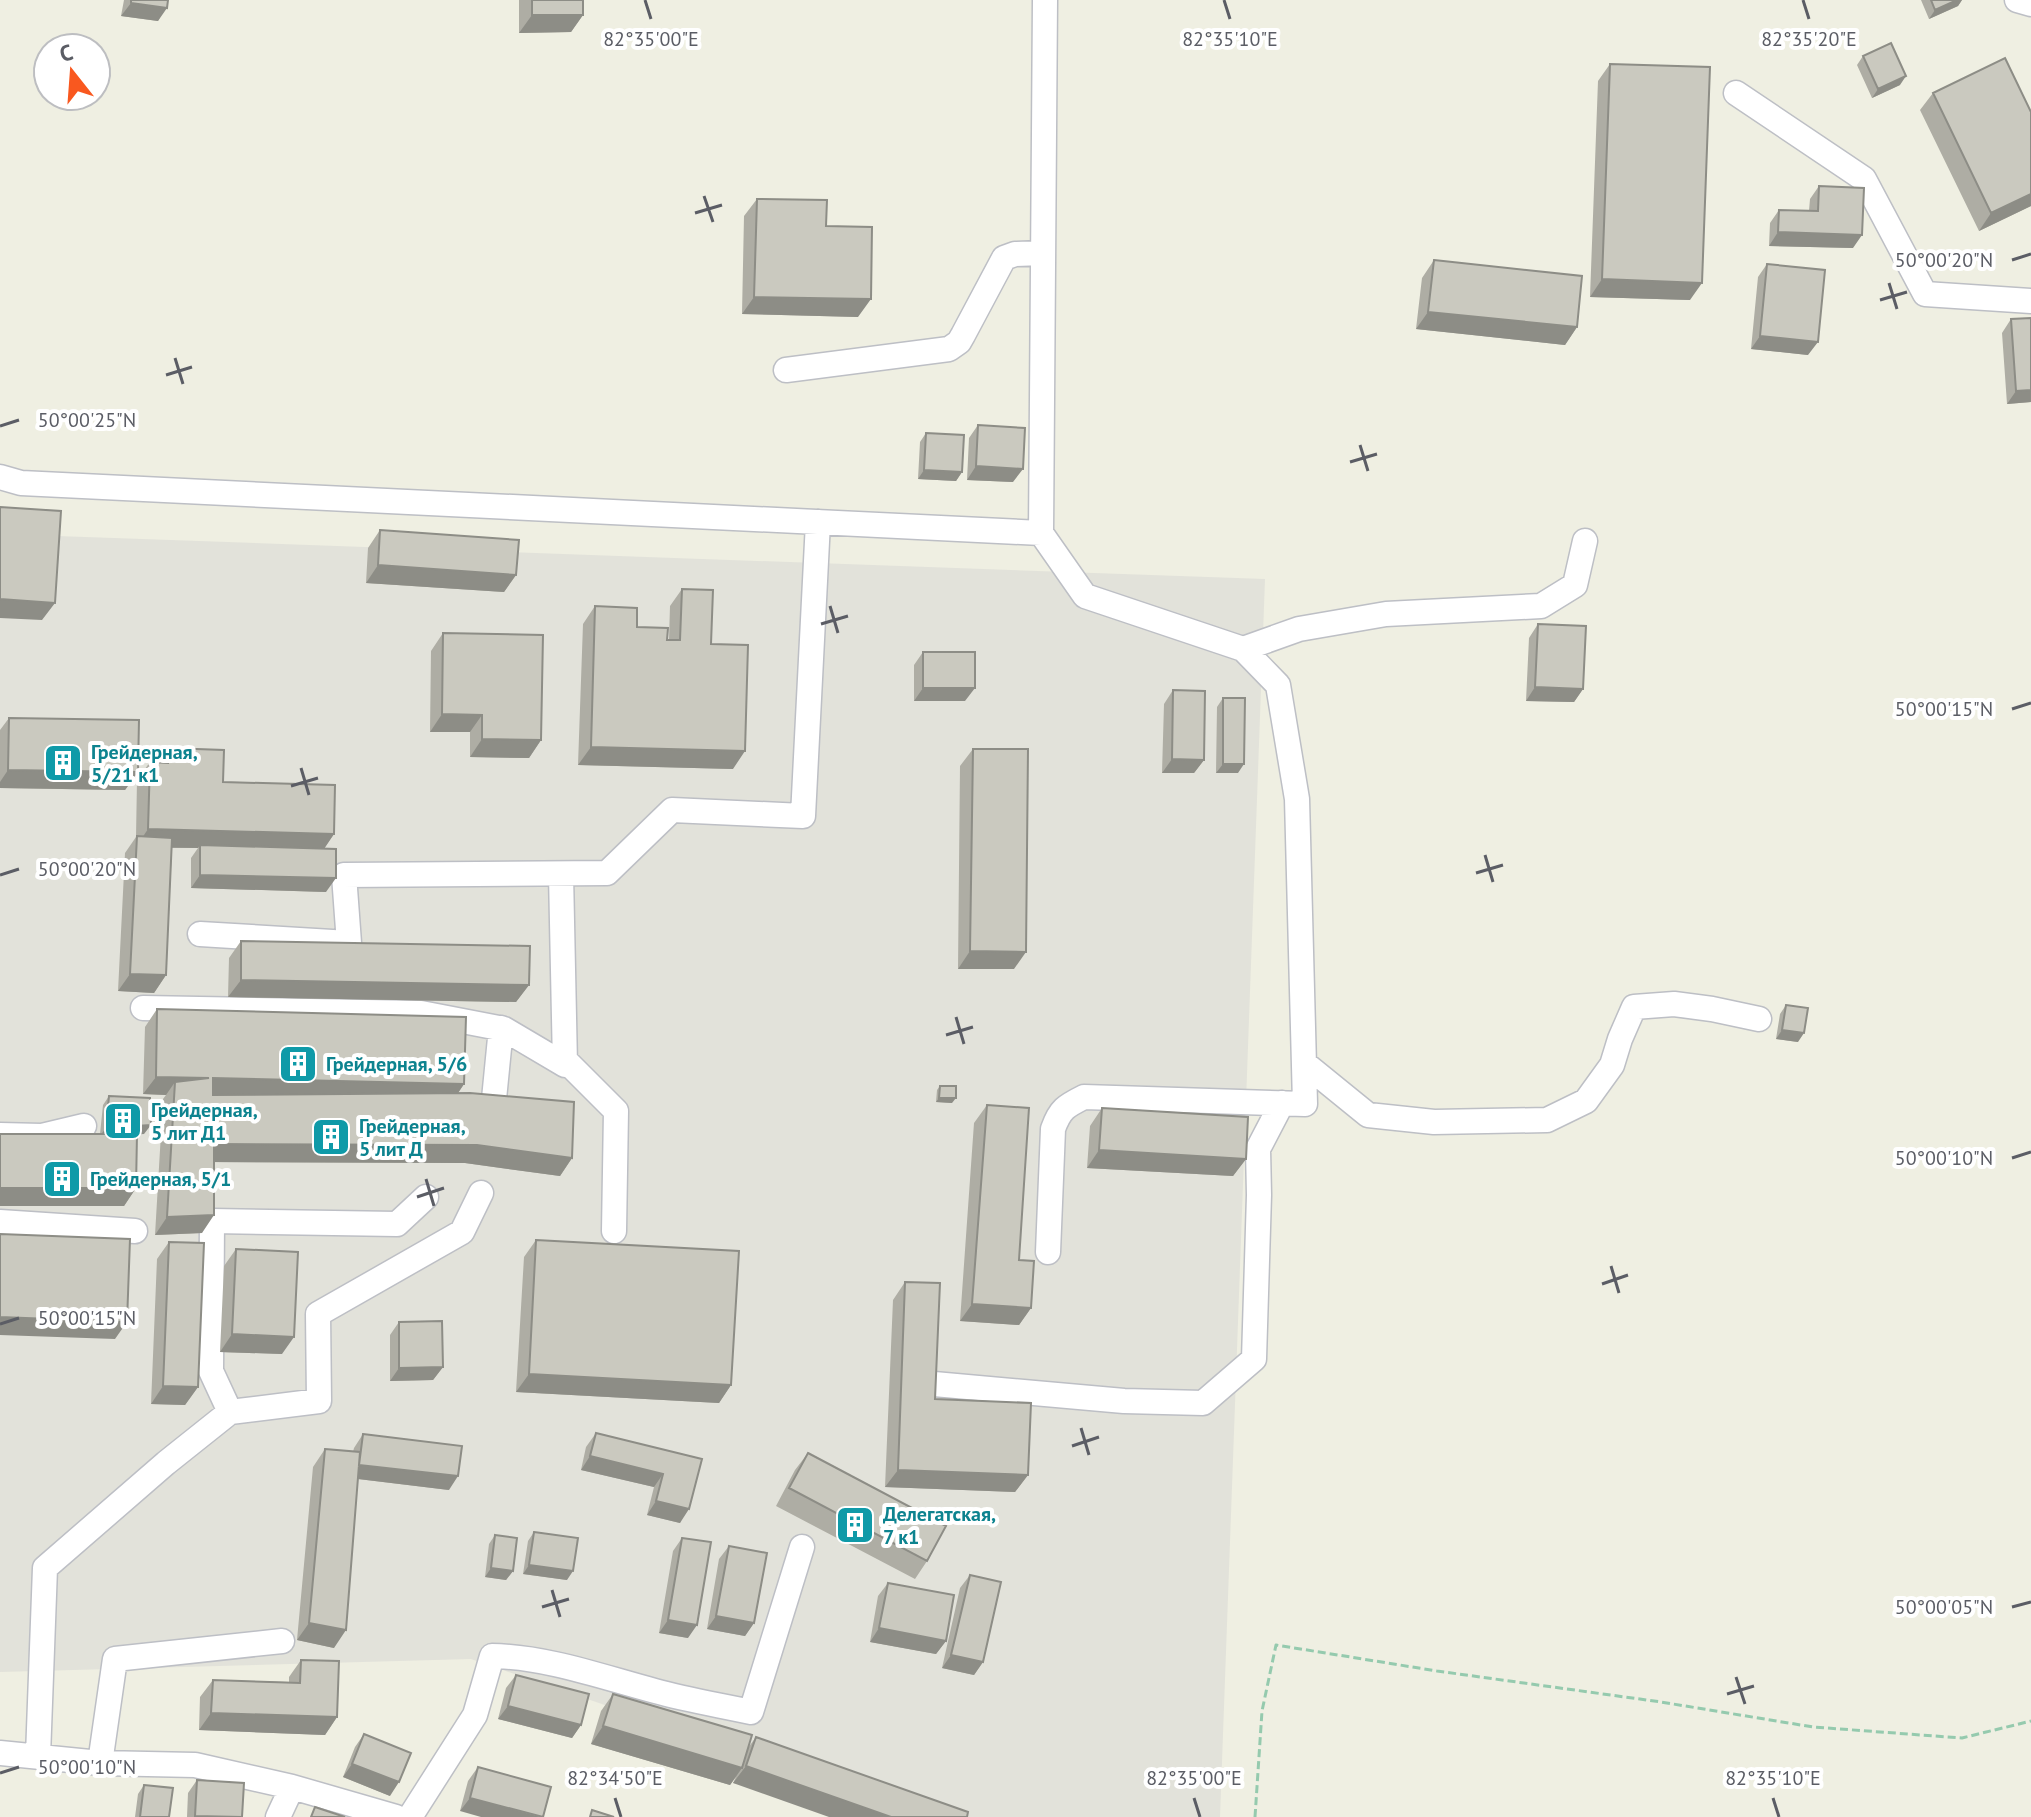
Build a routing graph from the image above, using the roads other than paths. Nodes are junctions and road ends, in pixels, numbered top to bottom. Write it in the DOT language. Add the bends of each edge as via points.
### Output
graph roads {
  1 [pos="1045,0"];
  2 [pos="2017,0"];
  3 [pos="2031,4"];
  4 [pos="1736,93"];
  5 [pos="1043,253"];
  6 [pos="2031,301"];
  7 [pos="786,370"];
  8 [pos="0,477"];
  9 [pos="818,522"];
  10 [pos="1041,533"];
  11 [pos="1585,541"];
  12 [pos="1243,649"];
  13 [pos="561,874"];
  14 [pos="200,934"];
  15 [pos="143,1008"];
  16 [pos="1759,1019"];
  17 [pos="501,1028"];
  18 [pos="565,1060"];
  19 [pos="1304,1063"];
  20 [pos="494,1099"];
  21 [pos="1282,1103"];
  22 [pos="84,1126"];
  23 [pos="0,1135"];
  24 [pos="481,1193"];
  25 [pos="426,1197"];
  26 [pos="0,1222"];
  27 [pos="135,1231"];
  28 [pos="614,1231"];
  29 [pos="1048,1252"];
  30 [pos="934,1384"];
  31 [pos="230,1412"];
  32 [pos="802,1547"];
  33 [pos="282,1641"];
  34 [pos="0,1753"];
  35 [pos="38,1756"];
  36 [pos="100,1763"];
  37 [pos="292,1787"];
  38 [pos="278,1817"];
  39 [pos="396,1817"];
  40 [pos="410,1817"];
  1 -- 5 [label="street"];
  2 -- 3 [label="street"];
  4 -- 6 [label="street" via="1864,179 1925,294"];
  5 -- 7 [label="street" via="1004,258 959,342 949,349"];
  5 -- 10 [label="street"];
  8 -- 9 [label="street" via="21,483"];
  9 -- 10 [label="street"];
  9 -- 13 [label="street" via="803,816 672,810 607,873"];
  10 -- 12 [label="street" via="1085,596"];
  11 -- 12 [label="street" via="1575,585 1541,606 1386,614 1299,629"];
  12 -- 19 [label="street" via="1278,685 1297,799"];
  13 -- 14 [label="street" via="344,875 349,943"];
  13 -- 18 [label="street"];
  15 -- 17 [label="street" via="421,1013"];
  16 -- 19 [label="street" via="1674,1004 1634,1007 1612,1065 1586,1101 1547,1120 1434,1122 1368,1115"];
  17 -- 18 [label="street" via="565,1065"];
  17 -- 20 [label="street"];
  18 -- 28 [label="street" via="616,1111"];
  19 -- 21 [label="street" via="1305,1104"];
  21 -- 29 [label="street" via="1084,1097 1065,1106 1053,1129"];
  21 -- 30 [label="street" via="1258,1149 1254,1359 1203,1403"];
  22 -- 23 [label="street" via="42,1136"];
  24 -- 31 [label="street" via="462,1232 318,1314 319,1401"];
  25 -- 31 [label="street" via="397,1224 212,1221 211,1371"];
  26 -- 27 [label="street"];
  31 -- 35 [label="street" via="45,1568"];
  32 -- 40 [label="street" via="751,1712 517,1656 492,1656 475,1715"];
  33 -- 36 [label="street" via="115,1659"];
  34 -- 35 [label="street"];
  35 -- 36 [label="street"];
  36 -- 37 [label="street" via="195,1765"];
  37 -- 38 [label="street"];
  37 -- 39 [label="street"];
}
